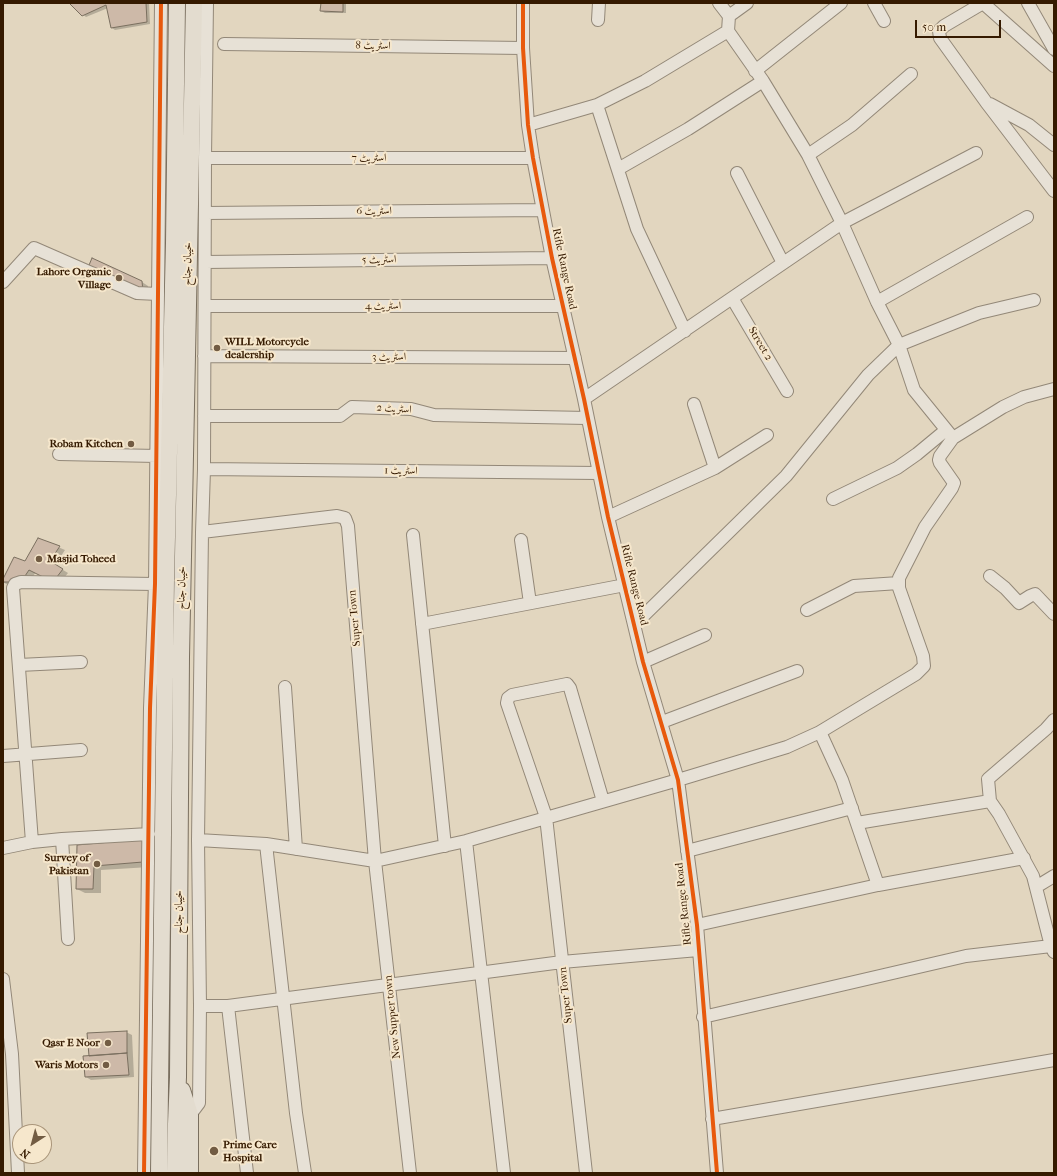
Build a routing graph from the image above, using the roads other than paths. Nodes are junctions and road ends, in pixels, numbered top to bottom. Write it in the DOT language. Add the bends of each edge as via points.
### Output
graph roads {
  1 [pos="162,3"];
  2 [pos="177,3"];
  3 [pos="194,3"];
  4 [pos="207,3"];
  5 [pos="523,3"];
  6 [pos="599,3"];
  7 [pos="719,3"];
  8 [pos="747,3"];
  9 [pos="841,3"];
  10 [pos="874,3"];
  11 [pos="983,3"];
  12 [pos="1028,3"];
  13 [pos="729,16"];
  14 [pos="598,20"];
  15 [pos="884,21"];
  16 [pos="728,31"];
  17 [pos="224,44"];
  18 [pos="523,48"];
  19 [pos="1054,49"];
  20 [pos="1054,66"];
  21 [pos="756,71"];
  22 [pos="911,74"];
  23 [pos="763,81"];
  24 [pos="986,102"];
  25 [pos="597,105"];
  26 [pos="528,125"];
  27 [pos="1054,145"];
  28 [pos="976,153"];
  29 [pos="808,154"];
  30 [pos="204,158"];
  31 [pos="533,158"];
  32 [pos="618,169"];
  33 [pos="737,173"];
  34 [pos="1054,191"];
  35 [pos="543,210"];
  36 [pos="205,212"];
  37 [pos="1027,217"];
  38 [pos="842,223"];
  39 [pos="552,258"];
  40 [pos="206,262"];
  41 [pos="783,264"];
  42 [pos="3,282"];
  43 [pos="158,294"];
  44 [pos="732,298"];
  45 [pos="1034,300"];
  46 [pos="877,302"];
  47 [pos="204,306"];
  48 [pos="562,306"];
  49 [pos="685,331"];
  50 [pos="900,345"];
  51 [pos="204,356"];
  52 [pos="575,358"];
  53 [pos="1054,389"];
  54 [pos="787,391"];
  55 [pos="584,399"];
  56 [pos="694,404"];
  57 [pos="204,416"];
  58 [pos="587,418"];
  59 [pos="950,434"];
  60 [pos="767,435"];
  61 [pos="59,454"];
  62 [pos="157,456"];
  63 [pos="716,468"];
  64 [pos="204,469"];
  65 [pos="598,473"];
  66 [pos="833,499"];
  67 [pos="608,517"];
  68 [pos="202,532"];
  69 [pos="413,535"];
  70 [pos="521,540"];
  71 [pos="990,576"];
  72 [pos="899,583"];
  73 [pos="155,584"];
  74 [pos="625,585"];
  75 [pos="530,604"];
  76 [pos="807,610"];
  77 [pos="1054,614"];
  78 [pos="422,624"];
  79 [pos="635,624"];
  80 [pos="705,635"];
  81 [pos="80,662"];
  82 [pos="643,662"];
  83 [pos="19,665"];
  84 [pos="797,672"];
  85 [pos="285,687"];
  86 [pos="1054,720"];
  87 [pos="662,722"];
  88 [pos="820,732"];
  89 [pos="81,750"];
  90 [pos="26,754"];
  91 [pos="3,756"];
  92 [pos="678,780"];
  93 [pos="602,801"];
  94 [pos="990,801"];
  95 [pos="852,808"];
  96 [pos="546,817"];
  97 [pos="857,823"];
  98 [pos="149,834"];
  99 [pos="62,839"];
  100 [pos="198,840"];
  101 [pos="466,840"];
  102 [pos="32,842"];
  103 [pos="266,844"];
  104 [pos="444,846"];
  105 [pos="3,848"];
  106 [pos="296,849"];
  107 [pos="687,851"];
  108 [pos="1024,858"];
  109 [pos="375,861"];
  110 [pos="1054,876"];
  111 [pos="878,885"];
  112 [pos="1036,887"];
  113 [pos="696,925"];
  114 [pos="68,939"];
  115 [pos="1053,948"];
  116 [pos="698,950"];
  117 [pos="562,962"];
  118 [pos="481,972"];
  119 [pos="3,979"];
  120 [pos="389,985"];
  121 [pos="283,999"];
  122 [pos="200,1006"];
  123 [pos="228,1006"];
  124 [pos="703,1017"];
  125 [pos="1054,1060"];
  126 [pos="178,1077"];
  127 [pos="190,1115"];
  128 [pos="712,1120"];
  129 [pos="18,1173"];
  130 [pos="144,1173"];
  131 [pos="159,1173"];
  132 [pos="175,1173"];
  133 [pos="190,1173"];
  134 [pos="247,1173"];
  135 [pos="304,1173"];
  136 [pos="410,1173"];
  137 [pos="504,1173"];
  138 [pos="586,1173"];
  139 [pos="717,1173"];
  1 -- 43 [label="street"];
  2 -- 131 [label="main road, خیبان جناح"];
  3 -- 126 [label="main road, خیبان جناح" via="181,649"];
  4 -- 30 [label="street"];
  5 -- 18 [label="street, Rifle Range Road"];
  6 -- 14 [label="street"];
  7 -- 13 [label="street"];
  8 -- 13 [label="street"];
  9 -- 21 [label="street"];
  10 -- 15 [label="street"];
  11 -- 20 [label="street"];
  11 -- 24 [label="street" via="939,31 940,38"];
  12 -- 19 [label="street"];
  13 -- 16 [label="street"];
  16 -- 21 [label="street"];
  16 -- 25 [label="street" via="645,81"];
  17 -- 18 [label="street, اسٹریٹ 8"];
  18 -- 26 [label="street, Rifle Range Road"];
  21 -- 23 [label="street"];
  22 -- 29 [label="street" via="852,125"];
  23 -- 29 [label="street"];
  23 -- 32 [label="street" via="688,129"];
  24 -- 27 [label="street" via="1029,124"];
  24 -- 34 [label="street"];
  25 -- 26 [label="street"];
  25 -- 32 [label="street"];
  26 -- 31 [label="street, Rifle Range Road"];
  28 -- 38 [label="street"];
  29 -- 38 [label="street"];
  30 -- 31 [label="street, اسٹریٹ 7"];
  30 -- 36 [label="street"];
  31 -- 35 [label="street, Rifle Range Road"];
  32 -- 49 [label="street" via="637,230"];
  33 -- 41 [label="street"];
  35 -- 36 [label="street, اسٹریٹ 6"];
  35 -- 39 [label="street, Rifle Range Road"];
  36 -- 40 [label="street"];
  37 -- 46 [label="street"];
  38 -- 41 [label="street"];
  38 -- 46 [label="street"];
  39 -- 40 [label="street, اسٹریٹ 5"];
  39 -- 48 [label="street, Rifle Range Road"];
  40 -- 47 [label="street"];
  41 -- 44 [label="street"];
  42 -- 43 [label="street" via="34,248 137,293"];
  43 -- 62 [label="street"];
  44 -- 49 [label="street"];
  44 -- 54 [label="street, Street 2"];
  45 -- 50 [label="street" via="979,313"];
  46 -- 50 [label="street"];
  47 -- 48 [label="street, اسٹریٹ 4"];
  47 -- 51 [label="street"];
  48 -- 52 [label="street, Rifle Range Road"];
  49 -- 55 [label="street"];
  50 -- 59 [label="street" via="914,390"];
  50 -- 79 [label="street" via="868,375 786,476"];
  51 -- 52 [label="street, اسٹریٹ 3"];
  51 -- 57 [label="street"];
  52 -- 55 [label="street, Rifle Range Road"];
  53 -- 59 [label="street" via="1024,397"];
  55 -- 58 [label="street, Rifle Range Road"];
  56 -- 63 [label="street"];
  57 -- 58 [label="street, اسٹریٹ 2" via="340,416 352,407 411,409 434,415"];
  57 -- 64 [label="street"];
  58 -- 65 [label="street, Rifle Range Road"];
  59 -- 66 [label="street" via="897,468"];
  59 -- 72 [label="street" via="939,460 954,483 924,527 899,578"];
  60 -- 63 [label="street"];
  61 -- 62 [label="street"];
  62 -- 73 [label="street"];
  63 -- 67 [label="street"];
  64 -- 65 [label="street, اسٹریٹ 1"];
  64 -- 68 [label="street"];
  65 -- 67 [label="street, Rifle Range Road"];
  67 -- 74 [label="street, Rifle Range Road"];
  68 -- 100 [label="street"];
  68 -- 109 [label="street, Super Town" via="337,516 345,518 349,534"];
  69 -- 78 [label="street"];
  70 -- 75 [label="street"];
  71 -- 77 [label="street" via="1019,603 1036,594"];
  72 -- 76 [label="street" via="854,586"];
  72 -- 88 [label="street" via="924,666 916,674"];
  73 -- 83 [label="street" via="15,584 13,588"];
  73 -- 98 [label="street" via="150,708"];
  74 -- 75 [label="street"];
  74 -- 79 [label="street, Rifle Range Road"];
  75 -- 78 [label="street"];
  78 -- 104 [label="street"];
  79 -- 82 [label="street, Rifle Range Road"];
  80 -- 82 [label="street"];
  81 -- 83 [label="street"];
  82 -- 87 [label="street, Rifle Range Road"];
  83 -- 90 [label="street"];
  84 -- 87 [label="street"];
  85 -- 106 [label="street"];
  86 -- 94 [label="street" via="1046,730 988,779"];
  87 -- 92 [label="street, Rifle Range Road"];
  88 -- 92 [label="street" via="787,747"];
  88 -- 95 [label="street"];
  89 -- 90 [label="street"];
  90 -- 91 [label="street"];
  90 -- 102 [label="street"];
  92 -- 93 [label="street"];
  92 -- 107 [label="street, Rifle Range Road"];
  93 -- 96 [label="street"];
  93 -- 96 [label="street, Super Town" via="567,684 512,695 507,703"];
  94 -- 97 [label="street"];
  94 -- 108 [label="street"];
  95 -- 97 [label="street"];
  95 -- 107 [label="street"];
  96 -- 101 [label="street"];
  96 -- 117 [label="street, Super Town"];
  97 -- 111 [label="street"];
  98 -- 99 [label="street"];
  98 -- 130 [label="street"];
  99 -- 102 [label="street"];
  99 -- 114 [label="street"];
  100 -- 103 [label="street"];
  100 -- 122 [label="street"];
  101 -- 104 [label="street"];
  101 -- 118 [label="street"];
  102 -- 105 [label="street"];
  103 -- 106 [label="street"];
  103 -- 121 [label="street"];
  104 -- 109 [label="street"];
  106 -- 109 [label="street"];
  107 -- 113 [label="street, Rifle Range Road"];
  108 -- 111 [label="street"];
  108 -- 112 [label="street"];
  109 -- 120 [label="street, New Supper town"];
  110 -- 112 [label="street"];
  111 -- 113 [label="street"];
  112 -- 115 [label="street"];
  113 -- 116 [label="street, Rifle Range Road"];
  115 -- 124 [label="street" via="966,956"];
  116 -- 117 [label="street"];
  116 -- 124 [label="street, Rifle Range Road"];
  117 -- 118 [label="street"];
  117 -- 138 [label="street, Super Town"];
  118 -- 120 [label="street"];
  118 -- 137 [label="street"];
  119 -- 129 [label="street" via="12,1054"];
  120 -- 121 [label="street"];
  120 -- 136 [label="street, New Supper town"];
  121 -- 123 [label="street"];
  121 -- 135 [label="street"];
  122 -- 123 [label="street"];
  122 -- 127 [label="street" via="199,1103"];
  123 -- 134 [label="street"];
  124 -- 128 [label="street, Rifle Range Road"];
  125 -- 128 [label="street"];
  126 -- 127 [label="main road"];
  126 -- 132 [label="main road, خیبان جناح"];
  127 -- 133 [label="main road"];
  128 -- 139 [label="street, Rifle Range Road"];
}
